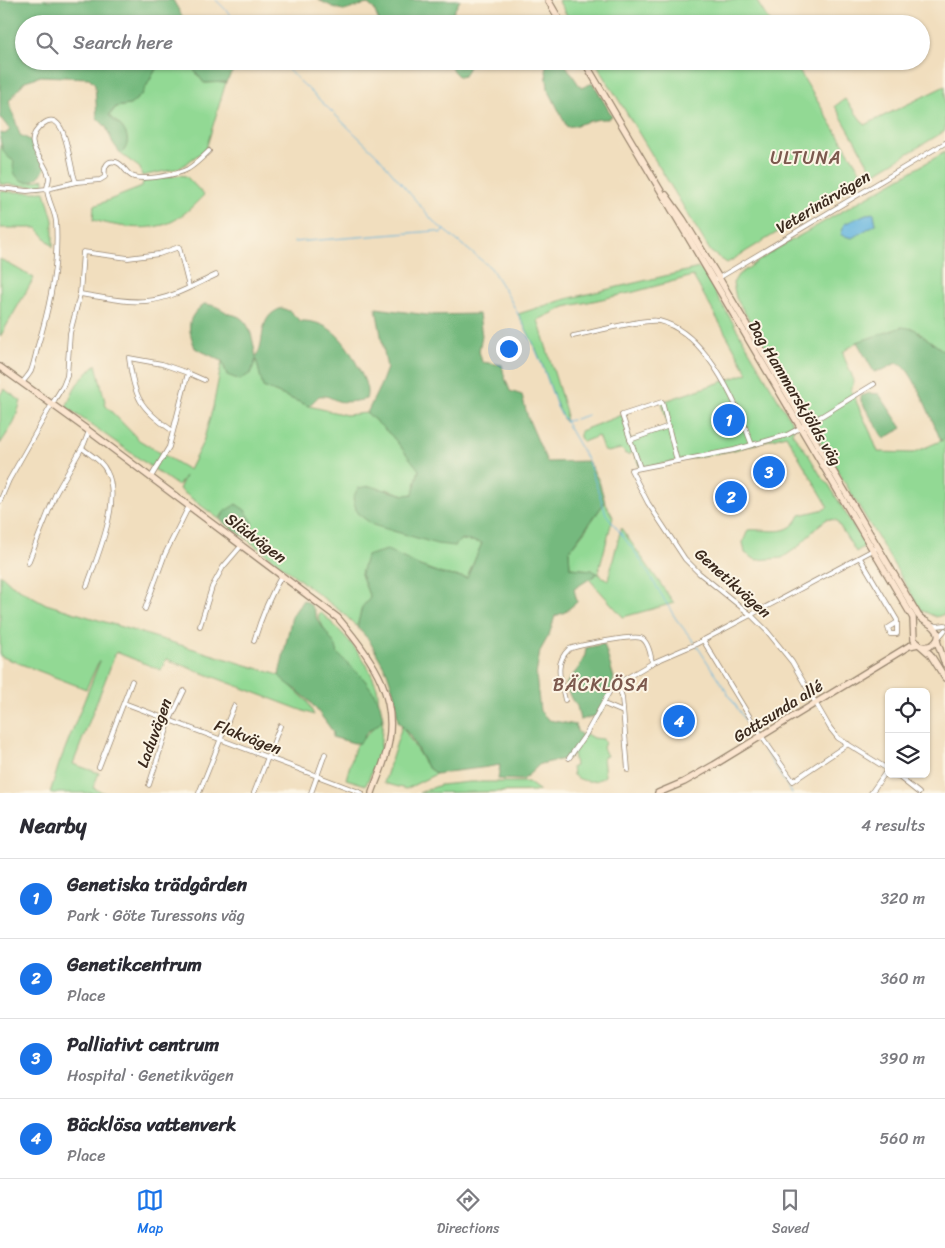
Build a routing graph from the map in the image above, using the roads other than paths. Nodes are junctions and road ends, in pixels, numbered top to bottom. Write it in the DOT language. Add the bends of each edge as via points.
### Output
graph roads {
  1 [pos="548,0"];
  2 [pos="557,15"];
  3 [pos="589,70"];
  4 [pos="945,143"];
  5 [pos="209,151"];
  6 [pos="76,182"];
  7 [pos="0,188"];
  8 [pos="47,189"];
  9 [pos="216,275"];
  10 [pos="716,280"];
  11 [pos="189,287"];
  12 [pos="80,294"];
  13 [pos="572,336"];
  14 [pos="0,367"];
  15 [pos="188,373"];
  16 [pos="204,380"];
  17 [pos="22,383"];
  18 [pos="874,384"];
  19 [pos="52,404"];
  20 [pos="669,426"];
  21 [pos="803,426"];
  22 [pos="89,431"];
  23 [pos="173,431"];
  24 [pos="630,440"];
  25 [pos="752,445"];
  26 [pos="82,448"];
  27 [pos="677,461"];
  28 [pos="640,468"];
  29 [pos="150,477"];
  30 [pos="0,501"];
  31 [pos="189,506"];
  32 [pos="242,545"];
  33 [pos="875,550"];
  34 [pos="860,558"];
  35 [pos="28,563"];
  36 [pos="282,575"];
  37 [pos="87,586"];
  38 [pos="145,609"];
  39 [pos="751,615"];
  40 [pos="896,623"];
  41 [pos="930,624"];
  42 [pos="945,625"];
  43 [pos="200,626"];
  44 [pos="945,630"];
  45 [pos="914,634"];
  46 [pos="703,640"];
  47 [pos="937,640"];
  48 [pos="254,642"];
  49 [pos="919,645"];
  50 [pos="909,646"];
  51 [pos="652,663"];
  52 [pos="945,664"];
  53 [pos="945,678"];
  54 [pos="132,681"];
  55 [pos="618,683"];
  56 [pos="184,691"];
  57 [pos="566,700"];
  58 [pos="124,703"];
  59 [pos="604,704"];
  60 [pos="234,706"];
  61 [pos="817,706"];
  62 [pos="623,712"];
  63 [pos="170,720"];
  64 [pos="280,726"];
  65 [pos="762,737"];
  66 [pos="220,739"];
  67 [pos="848,744"];
  68 [pos="325,754"];
  69 [pos="267,758"];
  70 [pos="569,758"];
  71 [pos="99,766"];
  72 [pos="885,768"];
  73 [pos="628,770"];
  74 [pos="885,774"];
  75 [pos="318,777"];
  76 [pos="900,778"];
  77 [pos="149,785"];
  78 [pos="199,793"];
  79 [pos="254,793"];
  80 [pos="311,793"];
  81 [pos="362,793"];
  82 [pos="372,793"];
  83 [pos="658,793"];
  84 [pos="871,793"];
  85 [pos="919,793"];
  1 -- 2 [label="street"];
  3 -- 10 [label="street, Dag Hammarskjölds väg"];
  4 -- 10 [label="street, Veterinärvägen"];
  5 -- 6 [label="street" via="182,172 141,178 132,176 121,164 111,162 104,169 105,177"];
  6 -- 8 [label="street"];
  6 -- 8 [label="street" via="61,127 54,120 48,121 38,128 32,141 32,147 49,177"];
  7 -- 8 [label="street"];
  8 -- 17 [label="street" via="56,223 51,299 31,372"];
  9 -- 11 [label="street"];
  10 -- 21 [label="street, Dag Hammarskjölds väg"];
  11 -- 12 [label="street" via="147,301"];
  11 -- 12 [label="street" via="180,247 159,254 128,258 83,252"];
  12 -- 19 [label="street" via="70,333 67,376"];
  13 -- 25 [label="street" via="658,321 683,333 706,354 729,393"];
  14 -- 17 [label="street, Slädvägen"];
  15 -- 16 [label="street"];
  15 -- 23 [label="street"];
  15 -- 23 [label="street" via="129,358 140,404 153,418"];
  17 -- 19 [label="street, Slädvägen"];
  18 -- 21 [label="street"];
  19 -- 22 [label="street, Slädvägen"];
  19 -- 30 [label="street"];
  20 -- 24 [label="street"];
  20 -- 24 [label="street" via="662,402 622,415"];
  20 -- 27 [label="street"];
  21 -- 25 [label="street"];
  21 -- 33 [label="street, Dag Hammarskjölds väg"];
  22 -- 26 [label="street"];
  22 -- 29 [label="street, Slädvägen"];
  23 -- 29 [label="street" via="168,447"];
  24 -- 28 [label="street"];
  25 -- 27 [label="street"];
  26 -- 35 [label="street" via="56,493"];
  26 -- 37 [label="street" via="100,462 108,474 111,488 111,511 105,537"];
  27 -- 28 [label="street"];
  28 -- 39 [label="street, Genetikvägen" via="630,470 685,559"];
  29 -- 31 [label="street, Slädvägen"];
  31 -- 32 [label="street, Slädvägen"];
  31 -- 38 [label="street" via="165,554"];
  32 -- 36 [label="street, Slädvägen"];
  32 -- 43 [label="street" via="223,567 212,587"];
  33 -- 34 [label="street"];
  33 -- 41 [label="street, Dag Hammarskjölds väg" via="920,618"];
  33 -- 45 [label="street, Dag Hammarskjölds väg" via="913,618"];
  34 -- 39 [label="street"];
  34 -- 40 [label="street"];
  36 -- 48 [label="street" via="271,593"];
  36 -- 82 [label="street, Slädvägen" via="338,618 362,645 380,677 387,699 389,738"];
  39 -- 46 [label="street"];
  39 -- 61 [label="street, Genetikvägen" via="792,662"];
  41 -- 42 [label="street"];
  41 -- 45 [label="street" via="920,625"];
  41 -- 47 [label="street, Dag Hammarskjölds väg" via="937,630"];
  44 -- 47 [label="street"];
  45 -- 49 [label="street, Dag Hammarskjölds väg"];
  45 -- 50 [label="street"];
  46 -- 51 [label="street"];
  46 -- 65 [label="street"];
  47 -- 49 [label="street" via="928,647"];
  47 -- 52 [label="street, Dag Hammarskjölds väg"];
  49 -- 50 [label="street, Gottsunda allé"];
  49 -- 53 [label="street, Dag Hammarskjölds väg" via="930,654"];
  50 -- 61 [label="street, Gottsunda allé"];
  51 -- 55 [label="street"];
  51 -- 57 [label="street" via="644,640 640,638 569,648 559,663"];
  54 -- 58 [label="street"];
  55 -- 59 [label="street"];
  55 -- 62 [label="street"];
  56 -- 63 [label="street, Laduvägen"];
  58 -- 63 [label="street, Flakvägen"];
  58 -- 71 [label="street"];
  59 -- 62 [label="street"];
  59 -- 70 [label="street"];
  60 -- 66 [label="street"];
  61 -- 65 [label="street, Gottsunda allé"];
  61 -- 67 [label="street, Genetikvägen" via="838,738"];
  62 -- 73 [label="street"];
  63 -- 66 [label="street, Flakvägen"];
  63 -- 77 [label="street, Laduvägen"];
  64 -- 69 [label="street"];
  65 -- 67 [label="street" via="792,781"];
  65 -- 83 [label="street, Gottsunda allé" via="684,782"];
  66 -- 69 [label="street, Flakvägen"];
  66 -- 78 [label="street"];
  67 -- 72 [label="street, Genetikvägen"];
  68 -- 75 [label="street"];
  69 -- 75 [label="street, Flakvägen"];
  69 -- 79 [label="street"];
  74 -- 84 [label="street"];
  75 -- 80 [label="street"];
  75 -- 81 [label="street, Flakvägen"];
  76 -- 85 [label="street"];
}
